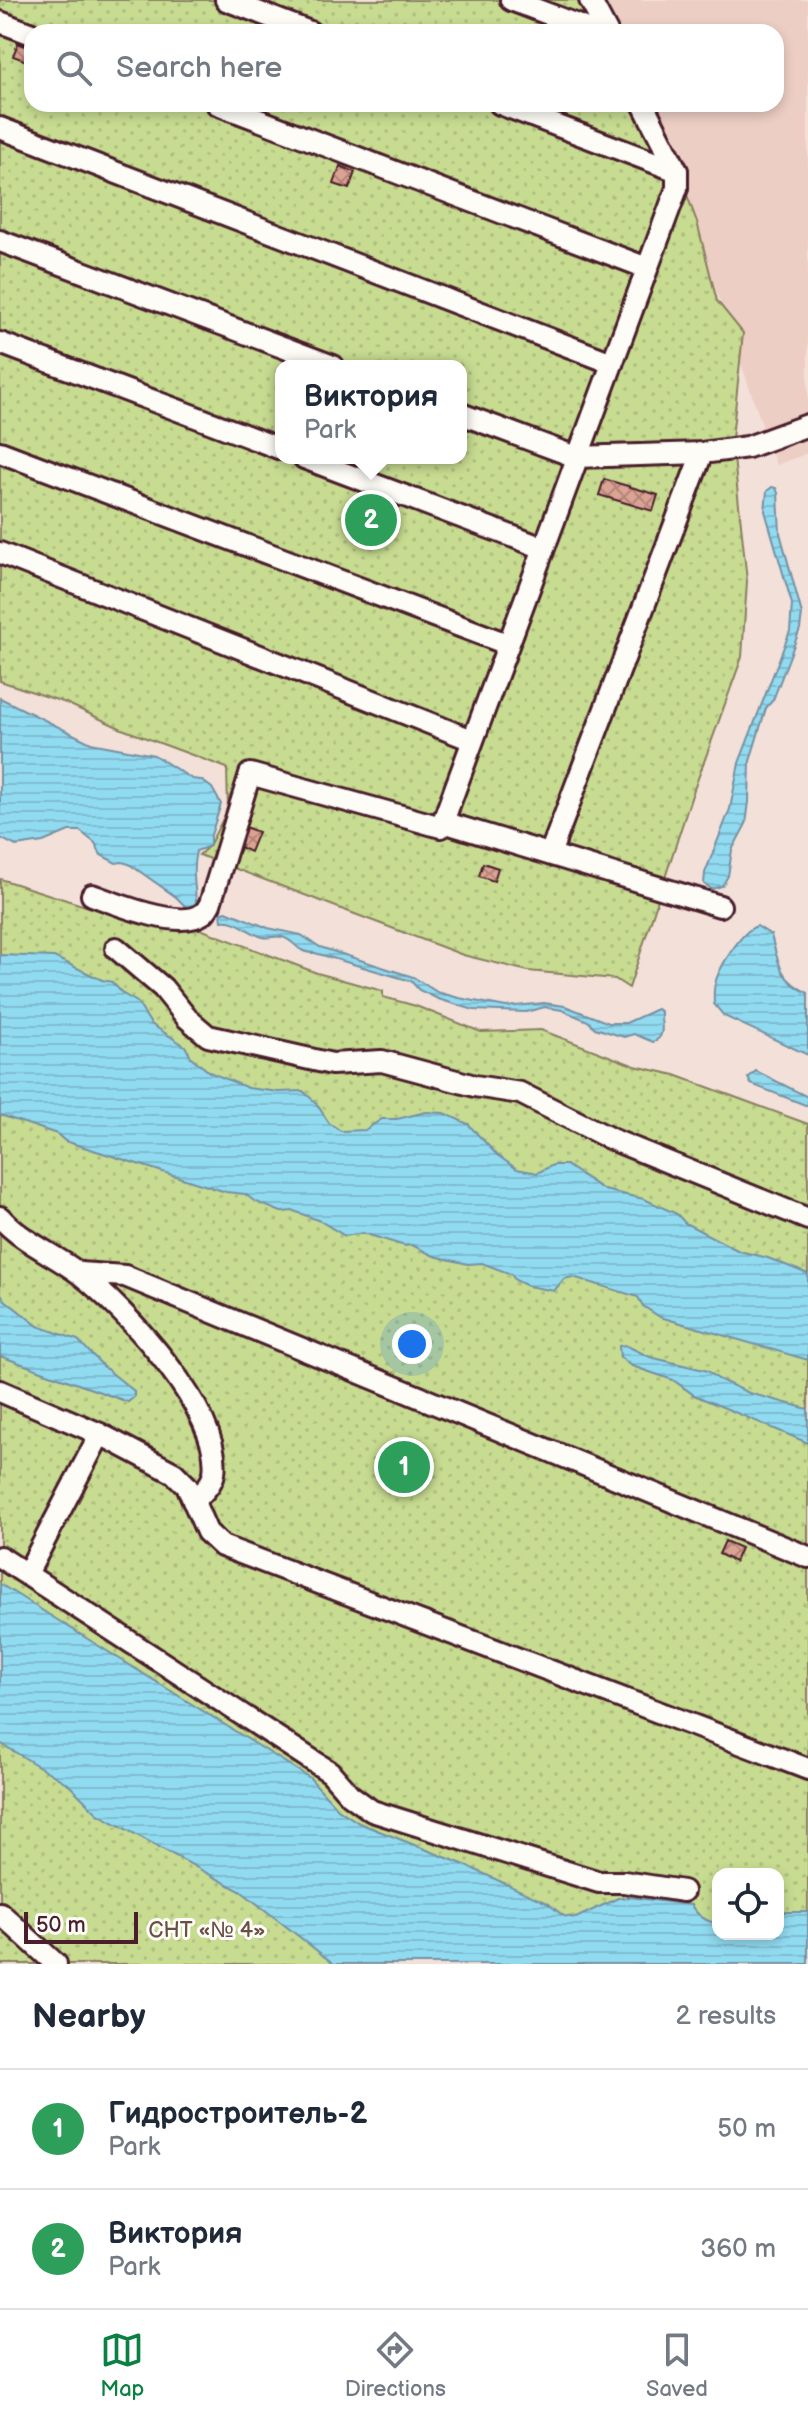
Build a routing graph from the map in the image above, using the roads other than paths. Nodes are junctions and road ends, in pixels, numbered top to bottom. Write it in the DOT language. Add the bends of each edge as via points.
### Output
graph roads {
  1 [pos="226,0"];
  2 [pos="511,0"];
  3 [pos="590,0"];
  4 [pos="0,22"];
  5 [pos="289,24"];
  6 [pos="575,24"];
  7 [pos="603,24"];
  8 [pos="24,31"];
  9 [pos="238,112"];
  10 [pos="521,112"];
  11 [pos="647,112"];
  12 [pos="0,128"];
  13 [pos="677,171"];
  14 [pos="0,241"];
  15 [pos="647,268"];
  16 [pos="0,343"];
  17 [pos="317,360"];
  18 [pos="612,363"];
  19 [pos="467,416"];
  20 [pos="808,425"];
  21 [pos="275,447"];
  22 [pos="0,452"];
  23 [pos="702,453"];
  24 [pos="576,457"];
  25 [pos="320,464"];
  26 [pos="543,548"];
  27 [pos="0,553"];
  28 [pos="507,644"];
  29 [pos="472,740"];
  30 [pos="443,822"];
  31 [pos="550,854"];
  32 [pos="92,895"];
  33 [pos="720,906"];
  34 [pos="116,948"];
  35 [pos="0,1217"];
  36 [pos="808,1219"];
  37 [pos="79,1273"];
  38 [pos="0,1391"];
  39 [pos="100,1434"];
  40 [pos="193,1501"];
  41 [pos="0,1557"];
  42 [pos="808,1557"];
  43 [pos="27,1574"];
  44 [pos="808,1769"];
  45 [pos="683,1891"];
  46 [pos="0,1913"];
  47 [pos="46,1961"];
  1 -- 5 [label="street"];
  2 -- 6 [label="street"];
  3 -- 7 [label="street"];
  4 -- 8 [label="street"];
  9 -- 15 [label="street"];
  10 -- 13 [label="street"];
  11 -- 13 [label="street"];
  12 -- 18 [label="street"];
  13 -- 15 [label="street" via="677,188"];
  14 -- 17 [label="street"];
  15 -- 18 [label="street"];
  16 -- 21 [label="street"];
  18 -- 24 [label="street"];
  19 -- 24 [label="street"];
  20 -- 23 [label="street" via="748,447"];
  22 -- 28 [label="street"];
  23 -- 24 [label="street"];
  23 -- 31 [label="street"];
  24 -- 26 [label="street"];
  25 -- 26 [label="street"];
  26 -- 28 [label="street"];
  27 -- 29 [label="street"];
  28 -- 29 [label="street"];
  29 -- 30 [label="street"];
  30 -- 31 [label="street"];
  30 -- 32 [label="street" via="441,827 250,774 210,904 202,915 186,919 135,911"];
  31 -- 33 [label="street"];
  34 -- 36 [label="street" via="208,1036 332,1064 382,1061 520,1093 611,1139"];
  35 -- 37 [label="street"];
  37 -- 40 [label="street" via="117,1305 164,1358 205,1425 215,1452 214,1476"];
  37 -- 42 [label="street" via="125,1276"];
  38 -- 39 [label="street"];
  39 -- 40 [label="street" via="174,1473"];
  39 -- 43 [label="street"];
  40 -- 44 [label="street" via="207,1532 222,1546"];
  41 -- 43 [label="street"];
  43 -- 45 [label="street" via="330,1772 372,1811 599,1882"];
  46 -- 47 [label="street"];
}
